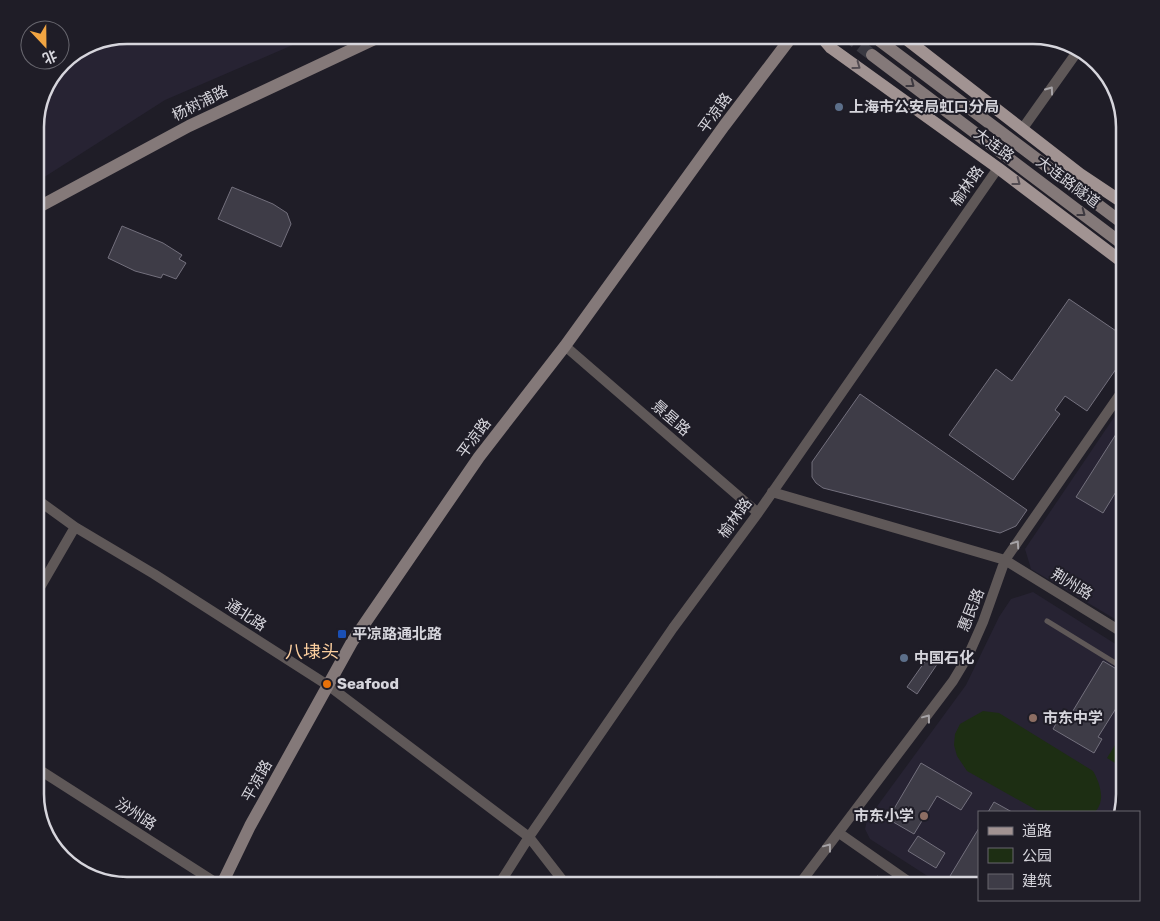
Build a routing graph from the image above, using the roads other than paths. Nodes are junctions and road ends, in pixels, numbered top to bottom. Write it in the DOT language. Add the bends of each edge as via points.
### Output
graph roads {
  1 [pos="364,44"];
  2 [pos="786,44"];
  3 [pos="828,44"];
  4 [pos="884,44"];
  5 [pos="912,44"];
  6 [pos="872,55"];
  7 [pos="1075,55"];
  8 [pos="1022,128"];
  9 [pos="998,168"];
  10 [pos="1116,200"];
  11 [pos="44,204"];
  12 [pos="1116,219"];
  13 [pos="1116,239"];
  14 [pos="1116,257"];
  15 [pos="565,346"];
  16 [pos="1116,400"];
  17 [pos="772,492"];
  18 [pos="44,504"];
  19 [pos="758,513"];
  20 [pos="76,527"];
  21 [pos="1005,560"];
  22 [pos="44,581"];
  23 [pos="1047,621"];
  24 [pos="1116,628"];
  25 [pos="1116,663"];
  26 [pos="329,686"];
  27 [pos="44,773"];
  28 [pos="839,833"];
  29 [pos="529,837"];
  30 [pos="207,877"];
  31 [pos="225,877"];
  32 [pos="504,877"];
  33 [pos="560,877"];
  34 [pos="805,877"];
  35 [pos="903,877"];
  1 -- 11 [label="main road, 杨树浦路" via="198,122"];
  2 -- 15 [label="main road, 平凉路"];
  3 -- 9 [label="main road, 大连路, one-way"];
  4 -- 12 [label="main road, 大连路隧道"];
  5 -- 8 [label="main road, 大连路"];
  6 -- 13 [label="main road, 大连路隧道, one-way"];
  8 -- 7 [label="street, one-way"];
  8 -- 10 [label="main road, 大连路"];
  9 -- 14 [label="main road, 大连路, one-way"];
  9 -- 17 [label="street, 榆林路"];
  15 -- 19 [label="street, 景星路"];
  15 -- 26 [label="main road, 平凉路" via="479,457 352,642"];
  21 -- 16 [label="street, 惠民路, one-way"];
  17 -- 19 [label="street, 榆林路"];
  17 -- 21 [label="street"];
  18 -- 20 [label="street, 通北路"];
  19 -- 29 [label="street, 榆林路"];
  20 -- 22 [label="street"];
  20 -- 26 [label="street, 通北路"];
  21 -- 24 [label="street, 荆州路"];
  28 -- 21 [label="street, 惠民路, one-way" via="934,709 968,656"];
  23 -- 25 [label="lane"];
  26 -- 29 [label="street, 通北路"];
  26 -- 31 [label="main road, 平凉路" via="250,826"];
  27 -- 30 [label="street, 汾州路"];
  34 -- 28 [label="street, 惠民路, one-way"];
  28 -- 35 [label="street"];
  29 -- 32 [label="street, 榆林路"];
  29 -- 33 [label="street, 通北路"];
}
